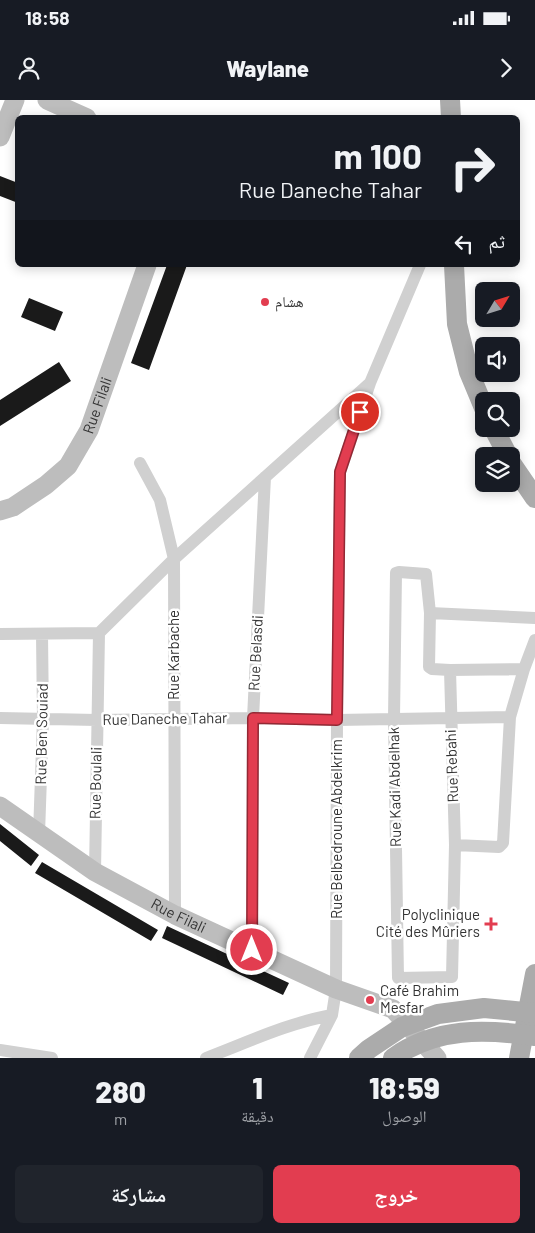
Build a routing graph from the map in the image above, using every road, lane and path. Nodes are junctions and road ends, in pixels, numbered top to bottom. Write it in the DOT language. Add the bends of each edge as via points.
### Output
graph roads {
  1 [pos="15,100"];
  2 [pos="46,100"];
  3 [pos="450,100"];
  4 [pos="80,115"];
  5 [pos="451,115"];
  6 [pos="0,137"];
  7 [pos="147,267"];
  8 [pos="419,267"];
  9 [pos="454,267"];
  10 [pos="370,383"];
  11 [pos="477,392"];
  12 [pos="140,463"];
  13 [pos="265,476"];
  14 [pos="520,477"];
  15 [pos="535,498"];
  16 [pos="0,511"];
  17 [pos="174,560"];
  18 [pos="430,613"];
  19 [pos="535,618"];
  20 [pos="99,633"];
  21 [pos="0,634"];
  22 [pos="42,634"];
  23 [pos="535,640"];
  24 [pos="524,669"];
  25 [pos="450,670"];
  26 [pos="450,717"];
  27 [pos="510,717"];
  28 [pos="0,718"];
  29 [pos="253,718"];
  30 [pos="394,718"];
  31 [pos="43,719"];
  32 [pos="97,720"];
  33 [pos="174,720"];
  34 [pos="337,720"];
  35 [pos="0,806"];
  36 [pos="39,834"];
  37 [pos="455,845"];
  38 [pos="95,872"];
  39 [pos="175,915"];
  40 [pos="252,950"];
  41 [pos="535,974"];
  42 [pos="452,977"];
  43 [pos="336,989"];
  44 [pos="535,1013"];
  45 [pos="332,1015"];
  46 [pos="535,1036"];
  47 [pos="0,1050"];
  48 [pos="52,1058"];
  49 [pos="206,1058"];
  50 [pos="310,1058"];
  51 [pos="359,1058"];
  52 [pos="393,1058"];
  53 [pos="437,1058"];
  54 [pos="519,1058"];
  1 -- 6 [label="street"];
  2 -- 4 [label="street"];
  3 -- 5 [label="main road"];
  7 -- 16 [label="street, Rue Filali" via="89,430 68,466 13,507"];
  8 -- 10 [label="street, Rue Belbedroune Abdelkrim"];
  9 -- 11 [label="main road" via="457,324"];
  10 -- 13 [label="street"];
  10 -- 34 [label="street, Rue Belbedroune Abdelkrim" via="340,472"];
  12 -- 17 [label="street, Rue Karbache" via="160,500"];
  13 -- 17 [label="street"];
  13 -- 29 [label="street, Rue Belasdi"];
  14 -- 15 [label="main road"];
  17 -- 20 [label="street"];
  17 -- 33 [label="street, Rue Karbache"];
  18 -- 19 [label="street"];
  18 -- 25 [label="street" via="430,667"];
  18 -- 30 [label="street, Rue Kadi Abdelhak" via="426,574 396,573"];
  20 -- 22 [label="street"];
  20 -- 32 [label="street, Rue Boulali"];
  21 -- 22 [label="street"];
  22 -- 31 [label="street, Rue Ben Souiad"];
  23 -- 24 [label="street"];
  24 -- 25 [label="street"];
  24 -- 27 [label="street"];
  25 -- 26 [label="street, Rue Rebahi"];
  26 -- 27 [label="street, Rue Daneche Tahar"];
  26 -- 30 [label="street, Rue Daneche Tahar"];
  26 -- 37 [label="street, Rue Rebahi"];
  27 -- 37 [label="street" via="503,843 499,847"];
  28 -- 31 [label="street, Rue Daneche Tahar"];
  29 -- 33 [label="street, Rue Daneche Tahar"];
  29 -- 34 [label="street, Rue Daneche Tahar"];
  29 -- 40 [label="street, Rue Belasdi"];
  30 -- 34 [label="street, Rue Daneche Tahar"];
  30 -- 42 [label="street, Rue Kadi Abdelhak" via="398,978"];
  31 -- 32 [label="street, Rue Daneche Tahar"];
  31 -- 36 [label="street, Rue Ben Souiad"];
  32 -- 33 [label="street, Rue Daneche Tahar"];
  32 -- 38 [label="street, Rue Boulali"];
  33 -- 39 [label="street, Rue Karbache"];
  34 -- 43 [label="street, Rue Belbedroune Abdelkrim"];
  35 -- 36 [label="street, Rue Filali"];
  36 -- 38 [label="street, Rue Filali"];
  37 -- 42 [label="street, Rue Rebahi"];
  38 -- 39 [label="street, Rue Filali"];
  39 -- 40 [label="street, Rue Filali"];
  40 -- 43 [label="street, Rue Filali"];
  41 -- 54 [label="main road"];
  43 -- 45 [label="street, Rue Belbedroune Abdelkrim"];
  43 -- 53 [label="street, Rue Filali" via="393,1009"];
  44 -- 51 [label="main road, bridge" via="484,1008 438,1014 402,1027"];
  45 -- 49 [label="street" via="308,1019"];
  45 -- 50 [label="street, Rue Belbedroune Abdelkrim"];
  46 -- 52 [label="main road, bridge" via="478,1030 443,1035 402,1051"];
  47 -- 48 [label="street"];
}
